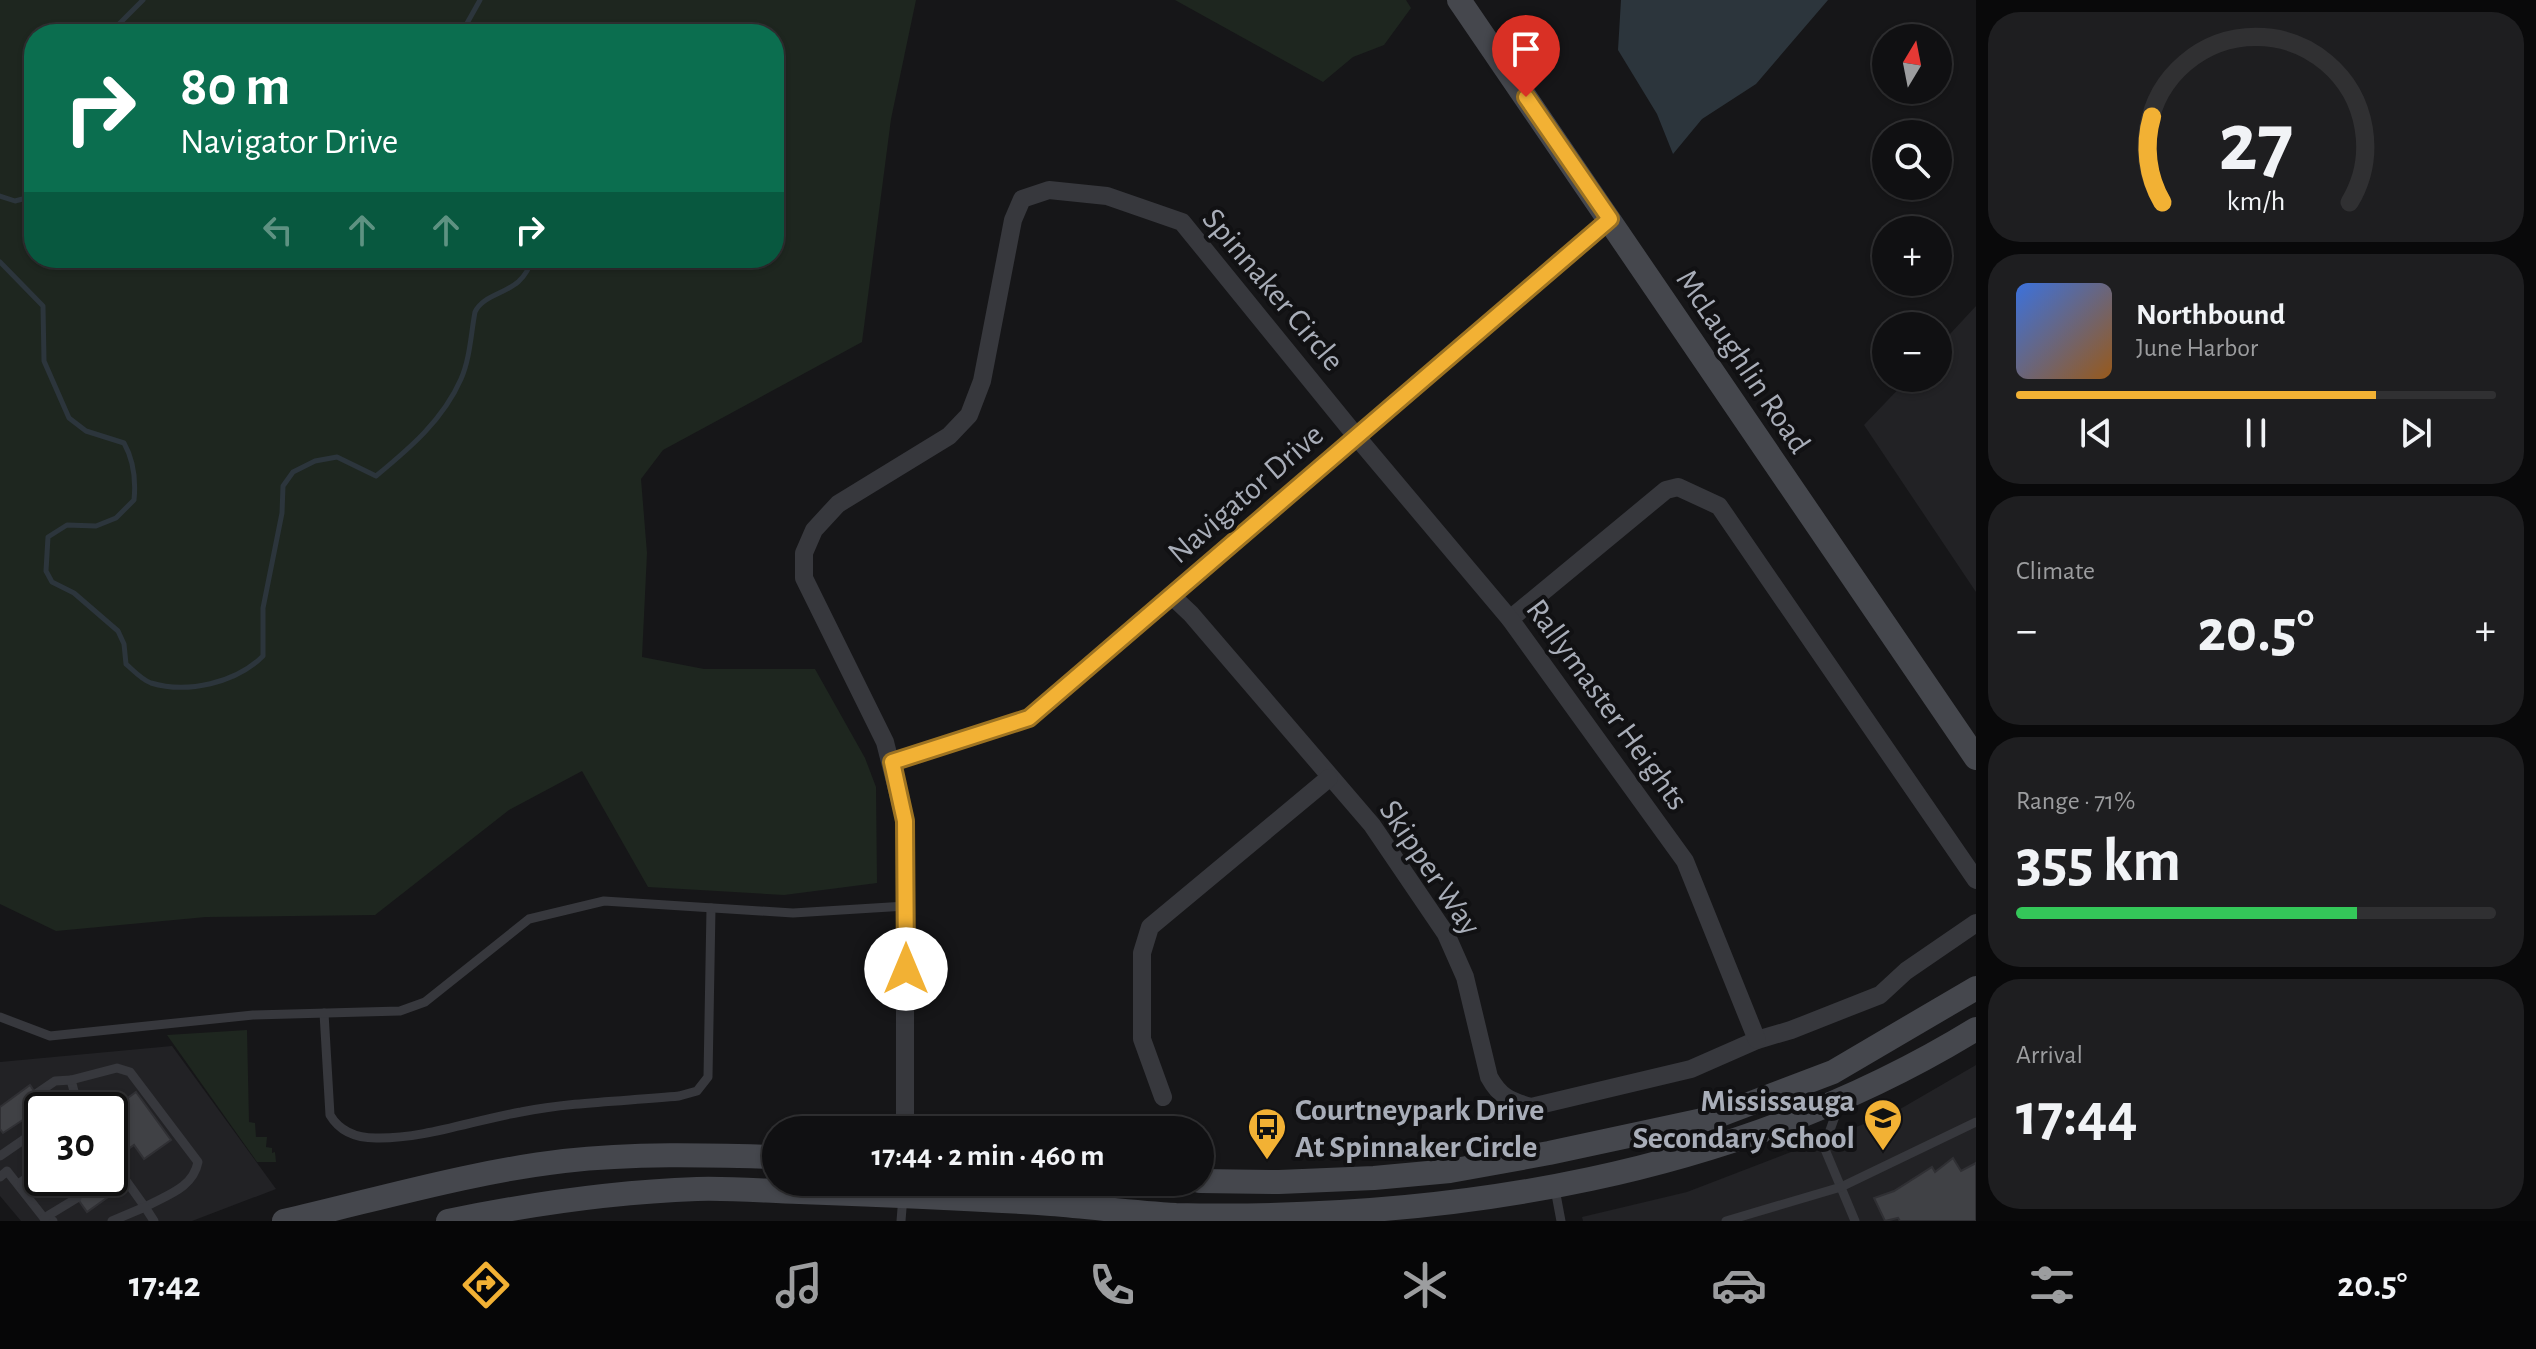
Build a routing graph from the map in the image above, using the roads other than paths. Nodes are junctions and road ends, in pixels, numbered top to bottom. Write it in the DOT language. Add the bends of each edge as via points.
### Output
graph roads {
  1 [pos="1459,0"];
  2 [pos="1610,219"];
  3 [pos="1356,436"];
  4 [pos="1172,596"];
  5 [pos="1510,619"];
  6 [pos="1976,758"];
  7 [pos="892,762"];
  8 [pos="1329,778"];
  9 [pos="1976,880"];
  10 [pos="906,906"];
  11 [pos="711,908"];
  12 [pos="1976,923"];
  13 [pos="1976,988"];
  14 [pos="324,1013"];
  15 [pos="0,1017"];
  16 [pos="1976,1029"];
  17 [pos="1757,1040"];
  18 [pos="71,1080"];
  19 [pos="39,1092"];
  20 [pos="74,1092"];
  21 [pos="1163,1097"];
  22 [pos="1841,1100"];
  23 [pos="905,1116"];
  24 [pos="1976,1122"];
  25 [pos="1783,1126"];
  26 [pos="24,1139"];
  27 [pos="1824,1147"];
  28 [pos="1549,1153"];
  29 [pos="0,1156"];
  30 [pos="762,1157"];
  31 [pos="2,1170"];
  32 [pos="24,1180"];
  33 [pos="1214,1181"];
  34 [pos="18,1184"];
  35 [pos="128,1186"];
  36 [pos="1841,1187"];
  37 [pos="762,1189"];
  38 [pos="1555,1189"];
  39 [pos="903,1196"];
  40 [pos="972,1196"];
  41 [pos="77,1198"];
  42 [pos="145,1207"];
  43 [pos="500,1216"];
  44 [pos="49,1220"];
  45 [pos="112,1221"];
  46 [pos="154,1221"];
  47 [pos="284,1221"];
  48 [pos="448,1221"];
  49 [pos="901,1221"];
  50 [pos="1561,1221"];
  51 [pos="1726,1221"];
  52 [pos="1855,1221"];
  1 -- 2 [label="main road, McLaughlin Road"];
  2 -- 3 [label="street, Navigator Drive"];
  2 -- 6 [label="main road, McLaughlin Road"];
  3 -- 4 [label="street, Navigator Drive"];
  3 -- 5 [label="street, Rallymaster Heights"];
  3 -- 7 [label="street, Spinnaker Circle" via="1182,222 1107,196 1049,190 1022,199 1013,220 982,381 969,415 949,436 838,504 814,530 804,553 804,578"];
  4 -- 7 [label="street, Navigator Drive" via="1029,718"];
  4 -- 8 [label="street, Skipper Way"];
  5 -- 9 [label="street" via="1666,490 1678,487 1719,506"];
  5 -- 17 [label="street, Rallymaster Heights" via="1685,861"];
  7 -- 10 [label="street, Spinnaker Circle" via="905,821"];
  8 -- 17 [label="street, Skipper Way" via="1372,825 1446,934 1465,977 1489,1077 1506,1100 1531,1107 1691,1069"];
  8 -- 21 [label="street" via="1150,927 1142,953 1142,1039"];
  10 -- 11 [label="lane" via="793,913"];
  10 -- 23 [label="street, Spinnaker Circle"];
  11 -- 14 [label="lane" via="604,901 529,919 425,1002 400,1011"];
  11 -- 14 [label="lane" via="708,1077 697,1091 679,1096 524,1111 412,1135 352,1134 337,1127 330,1115"];
  12 -- 17 [label="street, Skipper Way" via="1880,995"];
  13 -- 28 [label="main road" via="1833,1072 1712,1118"];
  14 -- 15 [label="lane" via="50,1036"];
  16 -- 22 [label="main road" via="1921,1063"];
  18 -- 19 [label="lane" via="55,1081"];
  18 -- 20 [label="lane"];
  18 -- 42 [label="lane" via="117,1068 130,1072 196,1156 196,1174 187,1185"];
  22 -- 25 [label="main road"];
  22 -- 27 [label="lane"];
  24 -- 36 [label="lane"];
  25 -- 27 [label="lane"];
  25 -- 38 [label="main road" via="1662,1164"];
  26 -- 29 [label="lane"];
  27 -- 36 [label="lane"];
  28 -- 33 [label="main road" via="1374,1178"];
  28 -- 38 [label="main road"];
  30 -- 47 [label="main road" via="563,1161"];
  31 -- 34 [label="lane"];
  32 -- 34 [label="lane"];
  34 -- 44 [label="lane"];
  35 -- 42 [label="lane"];
  36 -- 51 [label="lane"];
  36 -- 52 [label="lane"];
  37 -- 43 [label="main road" via="699,1189"];
  38 -- 40 [label="main road" via="1403,1211 1272,1217 1174,1215"];
  38 -- 50 [label="lane"];
  39 -- 49 [label="lane"];
  41 -- 44 [label="lane"];
  42 -- 45 [label="lane"];
  42 -- 46 [label="lane"];
  43 -- 48 [label="main road"];
}
